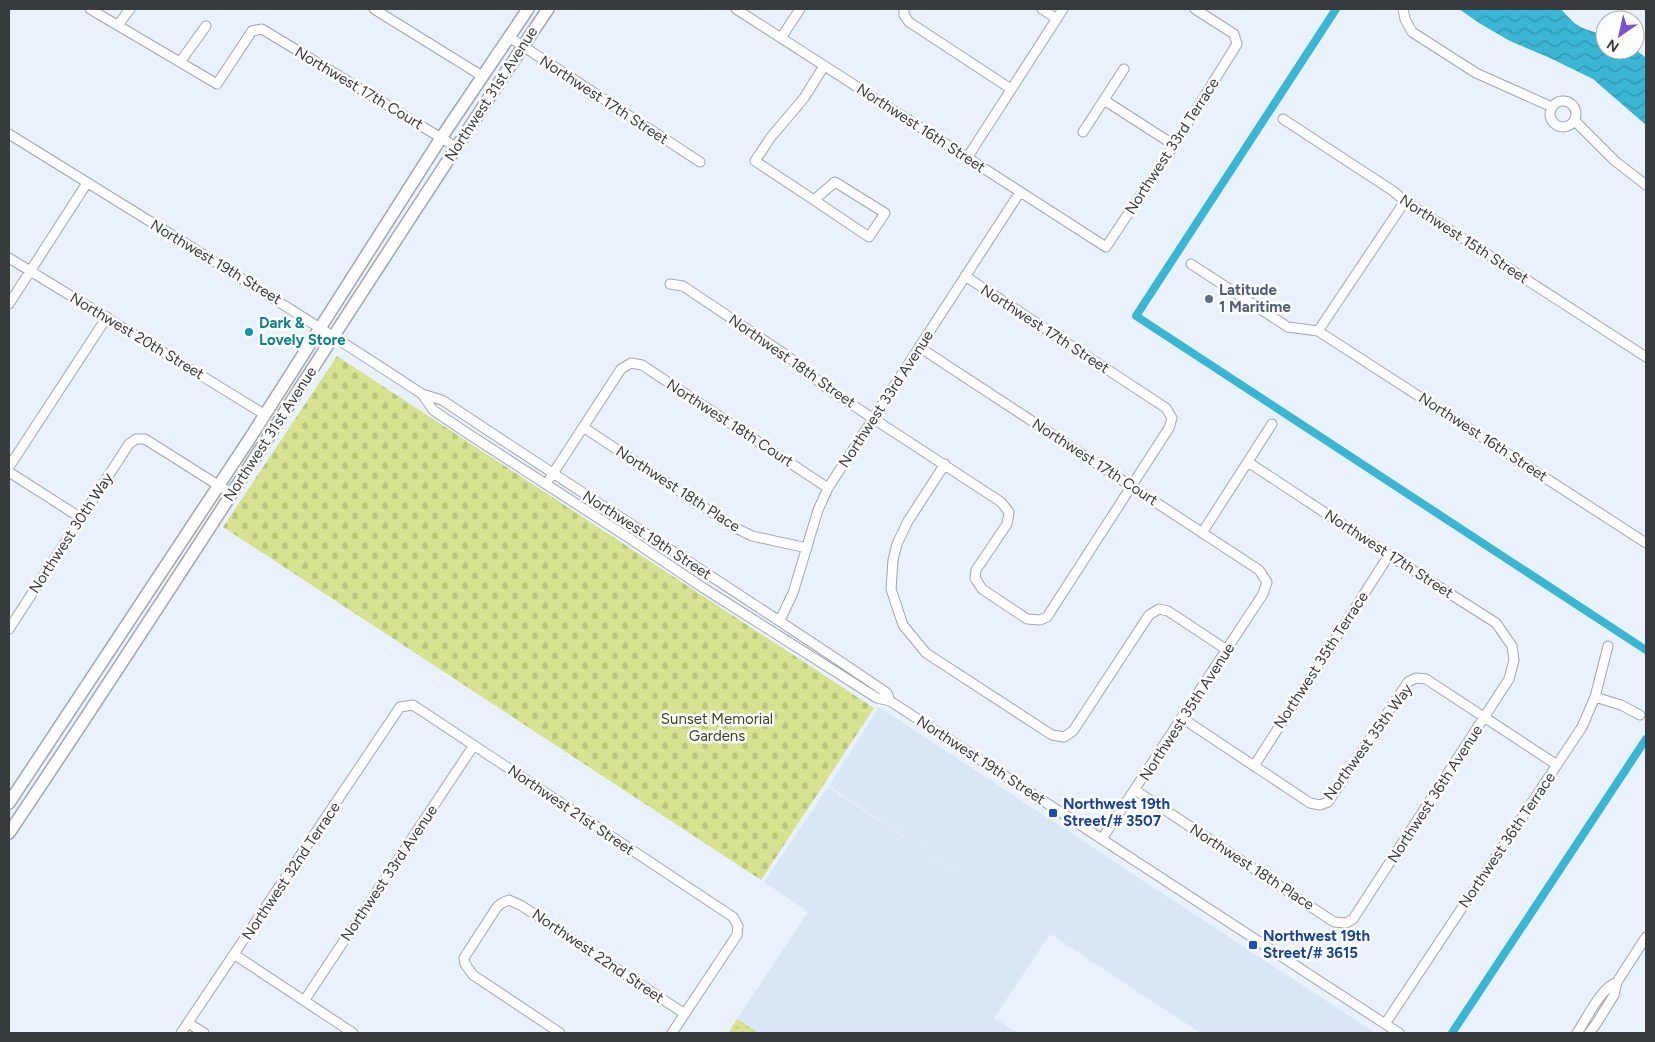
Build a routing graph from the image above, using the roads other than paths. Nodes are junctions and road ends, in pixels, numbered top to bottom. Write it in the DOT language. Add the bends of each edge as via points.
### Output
graph roads {
  1 [pos="90,9"];
  2 [pos="130,9"];
  3 [pos="374,9"];
  4 [pos="528,9"];
  5 [pos="548,9"];
  6 [pos="736,9"];
  7 [pos="800,9"];
  8 [pos="1042,9"];
  9 [pos="1063,9"];
  10 [pos="1195,9"];
  11 [pos="1403,9"];
  12 [pos="904,12"];
  13 [pos="1057,18"];
  14 [pos="118,26"];
  15 [pos="206,26"];
  16 [pos="509,38"];
  17 [pos="781,38"];
  18 [pos="522,47"];
  19 [pos="180,62"];
  20 [pos="824,66"];
  21 [pos="1124,69"];
  22 [pos="482,76"];
  23 [pos="1011,89"];
  24 [pos="1104,100"];
  25 [pos="1552,107"];
  26 [pos="1283,119"];
  27 [pos="1575,122"];
  28 [pos="1083,132"];
  29 [pos="9,134"];
  30 [pos="441,138"];
  31 [pos="1174,145"];
  32 [pos="456,147"];
  33 [pos="967,158"];
  34 [pos="700,162"];
  35 [pos="87,183"];
  36 [pos="1646,184"];
  37 [pos="1020,192"];
  38 [pos="814,200"];
  39 [pos="1405,201"];
  40 [pos="1106,247"];
  41 [pos="9,258"];
  42 [pos="1191,264"];
  43 [pos="30,271"];
  44 [pos="965,276"];
  45 [pos="670,284"];
  46 [pos="9,304"];
  47 [pos="106,317"];
  48 [pos="320,326"];
  49 [pos="1318,331"];
  50 [pos="333,335"];
  51 [pos="919,347"];
  52 [pos="1646,357"];
  53 [pos="422,394"];
  54 [pos="264,414"];
  55 [pos="873,418"];
  56 [pos="1272,424"];
  57 [pos="583,427"];
  58 [pos="1248,462"];
  59 [pos="945,464"];
  60 [pos="9,467"];
  61 [pos="9,472"];
  62 [pos="553,474"];
  63 [pos="218,485"];
  64 [pos="546,485"];
  65 [pos="1131,486"];
  66 [pos="828,488"];
  67 [pos="232,494"];
  68 [pos="81,518"];
  69 [pos="1202,533"];
  70 [pos="1646,543"];
  71 [pos="807,548"];
  72 [pos="1389,555"];
  73 [pos="1267,582"];
  74 [pos="780,620"];
  75 [pos="9,628"];
  76 [pos="1608,646"];
  77 [pos="1227,650"];
  78 [pos="1514,660"];
  79 [pos="1594,697"];
  80 [pos="890,701"];
  81 [pos="400,708"];
  82 [pos="1640,715"];
  83 [pos="1485,717"];
  84 [pos="1182,718"];
  85 [pos="474,745"];
  86 [pos="1557,765"];
  87 [pos="1254,766"];
  88 [pos="1135,790"];
  89 [pos="9,803"];
  90 [pos="9,833"];
  91 [pos="1102,839"];
  92 [pos="1346,923"];
  93 [pos="1646,937"];
  94 [pos="234,955"];
  95 [pos="1617,982"];
  96 [pos="304,1001"];
  97 [pos="685,1014"];
  98 [pos="188,1023"];
  99 [pos="1385,1024"];
  100 [pos="181,1033"];
  101 [pos="204,1033"];
  102 [pos="353,1033"];
  103 [pos="560,1033"];
  104 [pos="672,1033"];
  105 [pos="1399,1033"];
  106 [pos="1577,1033"];
  107 [pos="1589,1033"];
  1 -- 14 [label="street"];
  2 -- 14 [label="street"];
  3 -- 22 [label="street"];
  4 -- 16 [label="main road, Northwest 31st Avenue"];
  5 -- 18 [label="main road, Northwest 31st Avenue"];
  6 -- 17 [label="street, Northwest 16th Street"];
  7 -- 17 [label="street"];
  8 -- 13 [label="street"];
  9 -- 13 [label="street"];
  10 -- 31 [label="street, Northwest 33rd Terrace" via="1234,34 1237,44"];
  11 -- 25 [label="street" via="1412,32 1476,73"];
  12 -- 23 [label="street" via="909,22"];
  13 -- 23 [label="street"];
  14 -- 19 [label="street"];
  15 -- 19 [label="street"];
  16 -- 18 [label="street, Northwest 17th Street"];
  16 -- 22 [label="main road, Northwest 31st Avenue"];
  17 -- 20 [label="street, Northwest 16th Street"];
  18 -- 32 [label="main road, Northwest 31st Avenue"];
  18 -- 34 [label="street, Northwest 17th Street"];
  19 -- 30 [label="street, Northwest 17th Court" via="217,84 252,31 262,29"];
  20 -- 33 [label="street, Northwest 16th Street"];
  20 -- 38 [label="street" via="804,98 755,161"];
  21 -- 24 [label="street"];
  22 -- 30 [label="main road, Northwest 31st Avenue"];
  23 -- 33 [label="street"];
  24 -- 28 [label="street"];
  24 -- 31 [label="street"];
  25 -- 27 [label="street" via="1560,101 1571,103 1577,111"];
  25 -- 27 [label="street" via="1550,118 1556,126 1567,128"];
  26 -- 39 [label="street, Northwest 15th Street"];
  27 -- 36 [label="street"];
  29 -- 35 [label="street, Northwest 19th Street"];
  30 -- 32 [label="street, Northwest 17th Court"];
  30 -- 48 [label="main road, Northwest 31st Avenue"];
  31 -- 40 [label="street, Northwest 33rd Terrace"];
  32 -- 50 [label="main road, Northwest 31st Avenue"];
  33 -- 37 [label="street, Northwest 16th Street"];
  35 -- 43 [label="street"];
  35 -- 48 [label="street, Northwest 19th Street"];
  37 -- 40 [label="street, Northwest 16th Street"];
  37 -- 44 [label="street, Northwest 33rd Avenue"];
  38 -- 38 [label="street" via="869,238 886,213 835,182"];
  39 -- 49 [label="street"];
  39 -- 52 [label="street, Northwest 15th Street"];
  41 -- 43 [label="street, Northwest 20th Street"];
  42 -- 49 [label="street" via="1288,327"];
  43 -- 46 [label="street"];
  43 -- 47 [label="street, Northwest 20th Street"];
  44 -- 51 [label="street, Northwest 33rd Avenue"];
  44 -- 65 [label="street, Northwest 17th Street" via="1166,408 1172,418 1169,428"];
  45 -- 55 [label="street, Northwest 18th Street" via="683,286"];
  47 -- 54 [label="street, Northwest 20th Street"];
  47 -- 60 [label="street"];
  48 -- 50 [label="street, Northwest 19th Street"];
  48 -- 54 [label="main road, Northwest 31st Avenue"];
  49 -- 70 [label="street, Northwest 16th Street"];
  50 -- 53 [label="street, Northwest 19th Street"];
  50 -- 67 [label="main road, Northwest 31st Avenue"];
  51 -- 55 [label="street, Northwest 33rd Avenue"];
  51 -- 65 [label="street, Northwest 17th Court"];
  53 -- 62 [label="street, Northwest 19th Street" via="442,400"];
  53 -- 64 [label="street, Northwest 19th Street" via="433,410"];
  54 -- 63 [label="main road, Northwest 31st Avenue"];
  55 -- 59 [label="street, Northwest 18th Street"];
  55 -- 66 [label="street, Northwest 33rd Avenue"];
  56 -- 58 [label="street"];
  57 -- 62 [label="street"];
  57 -- 66 [label="street, Northwest 18th Court" via="621,369 631,363 642,365"];
  57 -- 71 [label="street, Northwest 18th Place" via="732,526 752,536"];
  58 -- 69 [label="street"];
  58 -- 72 [label="street, Northwest 17th Street"];
  59 -- 65 [label="street, Northwest 18th Street" via="1001,502 1009,512 1007,524 976,570 975,578 982,589 1027,619 1046,617"];
  59 -- 77 [label="street" via="896,544 891,589 903,625 926,653 1052,735 1064,737 1073,731 1149,615 1159,609 1168,611"];
  61 -- 68 [label="street"];
  62 -- 64 [label="street"];
  62 -- 74 [label="street, Northwest 19th Street"];
  63 -- 67 [label="street"];
  63 -- 68 [label="street, Northwest 30th Way" via="145,440 136,439 129,444"];
  63 -- 89 [label="main road, Northwest 31st Avenue"];
  64 -- 80 [label="street, Northwest 19th Street" via="809,656 878,698"];
  65 -- 69 [label="street, Northwest 17th Court"];
  66 -- 71 [label="street, Northwest 33rd Avenue"];
  67 -- 90 [label="main road, Northwest 31st Avenue"];
  68 -- 75 [label="street, Northwest 30th Way"];
  69 -- 73 [label="street, Northwest 17th Court" via="1259,570"];
  71 -- 74 [label="street, Northwest 33rd Avenue" via="793,593"];
  72 -- 78 [label="street, Northwest 17th Street" via="1496,623 1512,646"];
  72 -- 87 [label="street, Northwest 35th Terrace"];
  73 -- 77 [label="street, Northwest 35th Avenue" via="1263,594"];
  74 -- 80 [label="street, Northwest 19th Street" via="887,693"];
  76 -- 79 [label="street, Northwest 36th Terrace"];
  77 -- 84 [label="street, Northwest 35th Avenue"];
  78 -- 83 [label="street, Northwest 36th Avenue" via="1509,679"];
  79 -- 82 [label="street"];
  79 -- 86 [label="street, Northwest 36th Terrace" via="1582,727"];
  80 -- 91 [label="street, Northwest 19th Street"];
  81 -- 85 [label="street, Northwest 21st Street" via="413,705"];
  81 -- 94 [label="street, Northwest 32nd Terrace"];
  83 -- 86 [label="street"];
  83 -- 87 [label="street, Northwest 35th Way" via="1426,679 1416,678 1408,682 1328,802 1320,806 1310,803"];
  83 -- 92 [label="street, Northwest 36th Avenue" via="1353,919"];
  84 -- 87 [label="street"];
  84 -- 88 [label="street, Northwest 35th Avenue"];
  85 -- 96 [label="street, Northwest 33rd Avenue"];
  85 -- 97 [label="street, Northwest 21st Street" via="733,917 738,926 737,935"];
  86 -- 99 [label="street, Northwest 36th Terrace"];
  88 -- 91 [label="street, Northwest 35th Avenue"];
  88 -- 92 [label="street, Northwest 18th Place" via="1334,922"];
  91 -- 99 [label="street, Northwest 19th Street"];
  93 -- 95 [label="street"];
  94 -- 96 [label="street"];
  94 -- 98 [label="street, Northwest 32nd Terrace"];
  95 -- 106 [label="street" via="1602,994"];
  95 -- 107 [label="street" via="1614,995"];
  96 -- 102 [label="street"];
  97 -- 103 [label="street, Northwest 22nd Street" via="509,900 497,907 464,958 465,964 473,975"];
  97 -- 104 [label="street"];
  98 -- 100 [label="street, Northwest 32nd Terrace"];
  98 -- 101 [label="street"];
  99 -- 105 [label="street, Northwest 19th Street"];
}
